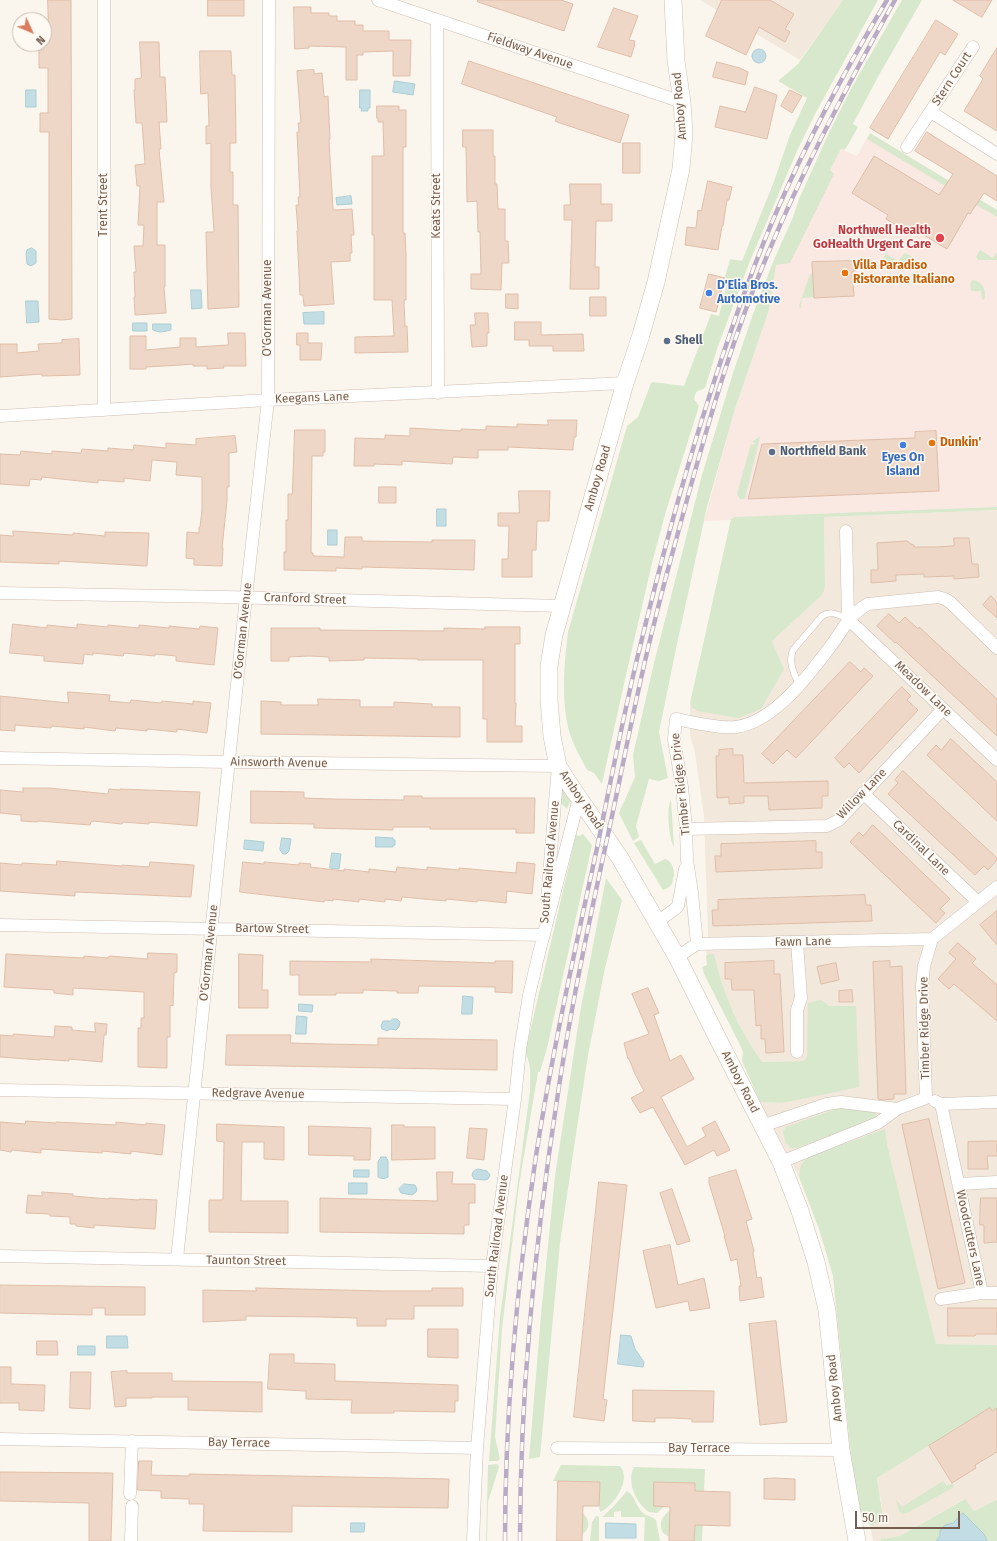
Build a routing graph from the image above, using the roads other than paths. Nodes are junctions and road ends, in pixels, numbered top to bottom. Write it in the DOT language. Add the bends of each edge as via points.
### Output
graph roads {
  1 [pos="104,0"];
  2 [pos="269,0"];
  3 [pos="378,0"];
  4 [pos="673,0"];
  5 [pos="437,20"];
  6 [pos="974,47"];
  7 [pos="682,102"];
  8 [pos="931,112"];
  9 [pos="907,147"];
  10 [pos="997,154"];
  11 [pos="625,383"];
  12 [pos="438,393"];
  13 [pos="268,400"];
  14 [pos="104,410"];
  15 [pos="0,416"];
  16 [pos="846,531"];
  17 [pos="0,593"];
  18 [pos="246,597"];
  19 [pos="561,606"];
  20 [pos="848,619"];
  21 [pos="997,648"];
  22 [pos="799,685"];
  23 [pos="943,709"];
  24 [pos="0,758"];
  25 [pos="997,760"];
  26 [pos="229,762"];
  27 [pos="558,766"];
  28 [pos="863,793"];
  29 [pos="579,798"];
  30 [pos="686,830"];
  31 [pos="687,860"];
  32 [pos="997,888"];
  33 [pos="978,902"];
  34 [pos="657,922"];
  35 [pos="0,924"];
  36 [pos="212,928"];
  37 [pos="544,935"];
  38 [pos="932,939"];
  39 [pos="797,942"];
  40 [pos="697,944"];
  41 [pos="677,957"];
  42 [pos="797,1052"];
  43 [pos="0,1090"];
  44 [pos="194,1093"];
  45 [pos="926,1098"];
  46 [pos="515,1099"];
  47 [pos="997,1102"];
  48 [pos="941,1104"];
  49 [pos="897,1109"];
  50 [pos="762,1126"];
  51 [pos="781,1162"];
  52 [pos="997,1182"];
  53 [pos="959,1184"];
  54 [pos="0,1256"];
  55 [pos="178,1259"];
  56 [pos="492,1266"];
  57 [pos="982,1293"];
  58 [pos="997,1293"];
  59 [pos="941,1299"];
  60 [pos="0,1439"];
  61 [pos="132,1441"];
  62 [pos="477,1448"];
  63 [pos="556,1448"];
  64 [pos="841,1450"];
  65 [pos="130,1494"];
  66 [pos="132,1506"];
  67 [pos="131,1541"];
  68 [pos="473,1541"];
  69 [pos="857,1541"];
  1 -- 14 [label="street, Trent Street"];
  2 -- 13 [label="street, O'Gorman Avenue"];
  3 -- 5 [label="street, Fieldway Avenue"];
  4 -- 7 [label="main road, Amboy Road" via="676,61"];
  5 -- 7 [label="street, Fieldway Avenue"];
  5 -- 12 [label="street, Keats Street"];
  6 -- 8 [label="street, Stern Court"];
  7 -- 11 [label="main road, Amboy Road" via="684,134 681,169 656,282"];
  8 -- 9 [label="street, Stern Court"];
  8 -- 10 [label="street, Stern Court"];
  11 -- 12 [label="street, Keegans Lane"];
  11 -- 19 [label="main road, Amboy Road"];
  12 -- 13 [label="street, Keegans Lane"];
  13 -- 14 [label="street, Keegans Lane"];
  13 -- 18 [label="street, O'Gorman Avenue"];
  14 -- 15 [label="street, Keegans Lane"];
  16 -- 20 [label="street"];
  17 -- 18 [label="street, Cranford Street"];
  18 -- 19 [label="street, Cranford Street"];
  18 -- 26 [label="street, O'Gorman Avenue"];
  19 -- 27 [label="main road, Amboy Road" via="549,666 552,736"];
  20 -- 21 [label="street, Timber Ridge Drive" via="868,604 938,597 951,603"];
  20 -- 22 [label="street, Timber Ridge Drive" via="831,646"];
  20 -- 22 [label="lane" via="833,612 827,613 793,650 790,656 791,665"];
  20 -- 23 [label="street, Meadow Lane"];
  22 -- 30 [label="street, Timber Ridge Drive" via="765,716 749,724 736,727 676,719 674,740"];
  23 -- 25 [label="street, Meadow Lane"];
  23 -- 28 [label="street, Willow Lane"];
  24 -- 26 [label="street, Ainsworth Avenue"];
  26 -- 27 [label="street, Ainsworth Avenue"];
  26 -- 36 [label="street, O'Gorman Avenue"];
  27 -- 29 [label="main road, Amboy Road"];
  27 -- 37 [label="street, South Railroad Avenue"];
  28 -- 30 [label="street, Willow Lane" via="839,820 827,826"];
  28 -- 33 [label="street, Cardinal Lane"];
  29 -- 34 [label="main road, Amboy Road" via="620,858"];
  29 -- 37 [label="street, South Railroad Avenue"];
  30 -- 31 [label="street, Timber Ridge Drive"];
  31 -- 34 [label="street, Timber Ridge Drive" via="678,906"];
  31 -- 40 [label="street, Timber Ridge Drive"];
  32 -- 33 [label="street"];
  33 -- 38 [label="street"];
  34 -- 41 [label="main road, Amboy Road"];
  35 -- 36 [label="street, Bartow Street"];
  36 -- 37 [label="street, Bartow Street"];
  36 -- 44 [label="street, O'Gorman Avenue"];
  37 -- 46 [label="street, South Railroad Avenue" via="529,996"];
  38 -- 39 [label="street, Fawn Lane"];
  38 -- 45 [label="street, Timber Ridge Drive" via="924,966 922,986"];
  39 -- 40 [label="street, Fawn Lane"];
  39 -- 42 [label="street" via="801,998 797,1010"];
  40 -- 41 [label="street"];
  41 -- 50 [label="main road, Amboy Road"];
  43 -- 44 [label="street, Redgrave Avenue"];
  44 -- 46 [label="street, Redgrave Avenue"];
  44 -- 55 [label="street, O'Gorman Avenue"];
  45 -- 48 [label="street"];
  45 -- 49 [label="street, Timber Ridge Drive"];
  46 -- 56 [label="street, South Railroad Avenue"];
  47 -- 48 [label="street"];
  48 -- 53 [label="street, Woodcutters Lane"];
  49 -- 50 [label="street, Timber Ridge Drive" via="841,1102 827,1104"];
  49 -- 51 [label="street, Timber Ridge Drive" via="878,1123"];
  50 -- 51 [label="main road, Amboy Road"];
  51 -- 64 [label="main road, Amboy Road" via="816,1262 824,1296"];
  52 -- 53 [label="street, Woodcutters Lane"];
  53 -- 57 [label="street, Woodcutters Lane"];
  54 -- 55 [label="street, Taunton Street"];
  55 -- 56 [label="street, Taunton Street"];
  56 -- 62 [label="street, South Railroad Avenue"];
  57 -- 58 [label="street, Woodcutters Lane"];
  57 -- 59 [label="street, Woodcutters Lane"];
  60 -- 61 [label="street, Bay Terrace"];
  61 -- 62 [label="street, Bay Terrace"];
  61 -- 65 [label="street"];
  62 -- 68 [label="street, South Railroad Avenue"];
  63 -- 64 [label="street, Bay Terrace"];
  64 -- 69 [label="main road, Amboy Road"];
  66 -- 67 [label="street"];
}
